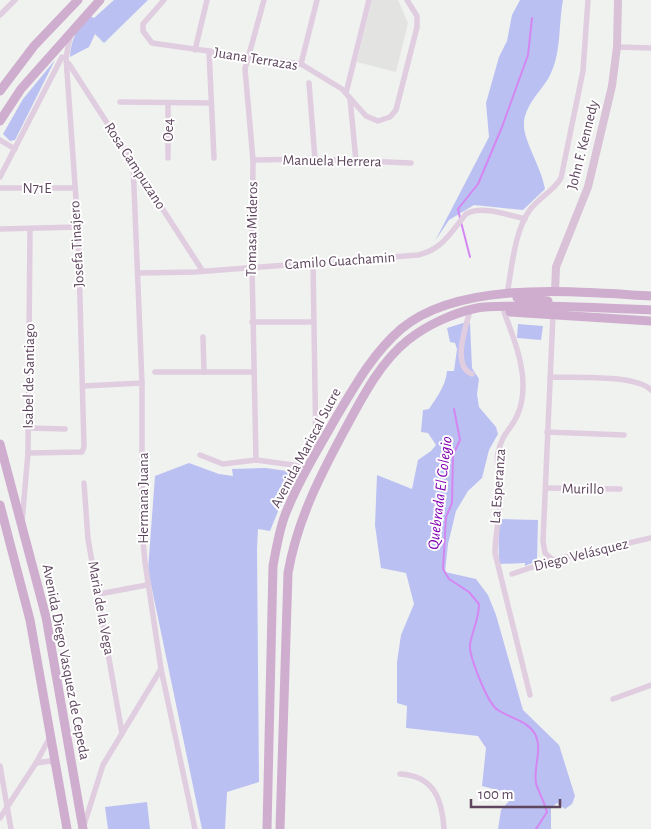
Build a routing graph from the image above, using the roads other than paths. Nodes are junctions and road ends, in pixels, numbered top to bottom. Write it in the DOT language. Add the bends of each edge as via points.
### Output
graph roads {
  1 [pos="15,0"];
  2 [pos="78,0"];
  3 [pos="100,0"];
  4 [pos="164,0"];
  5 [pos="207,0"];
  6 [pos="264,0"];
  7 [pos="317,0"];
  8 [pos="369,0"];
  9 [pos="407,0"];
  10 [pos="588,0"];
  11 [pos="618,0"];
  12 [pos="0,15"];
  13 [pos="74,27"];
  14 [pos="617,47"];
  15 [pos="651,48"];
  16 [pos="195,50"];
  17 [pos="209,51"];
  18 [pos="248,55"];
  19 [pos="48,58"];
  20 [pos="65,59"];
  21 [pos="301,64"];
  22 [pos="309,82"];
  23 [pos="0,91"];
  24 [pos="348,95"];
  25 [pos="120,102"];
  26 [pos="168,103"];
  27 [pos="211,103"];
  28 [pos="0,121"];
  29 [pos="0,140"];
  30 [pos="15,148"];
  31 [pos="168,158"];
  32 [pos="214,158"];
  33 [pos="315,159"];
  34 [pos="253,160"];
  35 [pos="356,161"];
  36 [pos="133,163"];
  37 [pos="411,163"];
  38 [pos="0,177"];
  39 [pos="0,188"];
  40 [pos="74,188"];
  41 [pos="525,218"];
  42 [pos="78,227"];
  43 [pos="0,229"];
  44 [pos="30,229"];
  45 [pos="313,264"];
  46 [pos="252,266"];
  47 [pos="202,270"];
  48 [pos="138,273"];
  49 [pos="555,292"];
  50 [pos="507,294"];
  51 [pos="651,296"];
  52 [pos="477,298"];
  53 [pos="651,309"];
  54 [pos="504,312"];
  55 [pos="469,314"];
  56 [pos="554,314"];
  57 [pos="440,321"];
  58 [pos="651,321"];
  59 [pos="252,322"];
  60 [pos="314,322"];
  61 [pos="203,337"];
  62 [pos="155,372"];
  63 [pos="204,372"];
  64 [pos="253,372"];
  65 [pos="472,374"];
  66 [pos="550,377"];
  67 [pos="142,383"];
  68 [pos="84,386"];
  69 [pos="651,390"];
  70 [pos="28,428"];
  71 [pos="65,429"];
  72 [pos="547,432"];
  73 [pos="624,435"];
  74 [pos="0,444"];
  75 [pos="316,452"];
  76 [pos="28,454"];
  77 [pos="200,455"];
  78 [pos="256,460"];
  79 [pos="308,466"];
  80 [pos="84,483"];
  81 [pos="546,488"];
  82 [pos="620,489"];
  83 [pos="0,505"];
  84 [pos="22,522"];
  85 [pos="651,538"];
  86 [pos="553,560"];
  87 [pos="512,574"];
  88 [pos="147,585"];
  89 [pos="99,594"];
  90 [pos="161,669"];
  91 [pos="651,685"];
  92 [pos="530,695"];
  93 [pos="613,699"];
  94 [pos="270,714"];
  95 [pos="122,733"];
  96 [pos="51,736"];
  97 [pos="36,763"];
  98 [pos="283,765"];
  99 [pos="0,766"];
  100 [pos="56,766"];
  101 [pos="400,774"];
  102 [pos="7,807"];
  103 [pos="0,818"];
  104 [pos="83,828"];
  105 [pos="11,829"];
  106 [pos="67,829"];
  107 [pos="196,829"];
  108 [pos="267,829"];
  109 [pos="280,829"];
  110 [pos="444,829"];
  1 -- 12 [label="street"];
  2 -- 23 [label="main road" via="34,46"];
  3 -- 13 [label="main road"];
  4 -- 16 [label="street, Juana Terrazas" via="144,21 143,32 156,45"];
  5 -- 16 [label="street"];
  6 -- 18 [label="street, Tomasa Mideros"];
  7 -- 21 [label="street"];
  8 -- 24 [label="street"];
  9 -- 24 [label="street, Juana Terrazas" via="418,21 396,110 386,120 374,121"];
  10 -- 41 [label="street" via="583,71 561,178"];
  11 -- 14 [label="main road, John F. Kennedy"];
  13 -- 19 [label="main road"];
  13 -- 20 [label="street"];
  14 -- 15 [label="street"];
  14 -- 49 [label="main road, John F. Kennedy" via="612,86 588,188 556,267"];
  16 -- 17 [label="street, Juana Terrazas"];
  17 -- 18 [label="street, Juana Terrazas"];
  17 -- 27 [label="street"];
  18 -- 21 [label="street, Juana Terrazas"];
  18 -- 34 [label="street, Tomasa Mideros" via="246,76"];
  19 -- 20 [label="street" via="54,55"];
  19 -- 28 [label="main road" via="20,88"];
  20 -- 30 [label="street"];
  20 -- 36 [label="street, Rosa Campuzano"];
  20 -- 40 [label="street, Josefa Tinajero"];
  21 -- 24 [label="street, Juana Terrazas"];
  22 -- 33 [label="street"];
  24 -- 35 [label="street"];
  25 -- 26 [label="street"];
  26 -- 27 [label="street"];
  26 -- 31 [label="street, Oe4"];
  27 -- 32 [label="street"];
  29 -- 30 [label="street"];
  30 -- 38 [label="street"];
  33 -- 34 [label="street, Manuela Herrera"];
  33 -- 35 [label="street, Manuela Herrera"];
  34 -- 46 [label="street, Tomasa Mideros"];
  35 -- 37 [label="street, Manuela Herrera"];
  36 -- 47 [label="street, Rosa Campuzano"];
  36 -- 48 [label="street, Hermana Juana"];
  39 -- 40 [label="street, N71E"];
  40 -- 42 [label="street, Josefa Tinajero"];
  41 -- 45 [label="street, Camilo Guachamin" via="471,211 435,249 418,255"];
  41 -- 50 [label="street"];
  42 -- 44 [label="street"];
  42 -- 68 [label="street, Josefa Tinajero"];
  43 -- 44 [label="street"];
  44 -- 70 [label="street, Isabel de Santiago"];
  45 -- 46 [label="street, Camilo Guachamin"];
  45 -- 60 [label="street"];
  46 -- 47 [label="street, Camilo Guachamin"];
  46 -- 59 [label="street, Tomasa Mideros"];
  47 -- 48 [label="street, Camilo Guachamin"];
  48 -- 67 [label="street, Hermana Juana"];
  49 -- 50 [label="main road, Avenida Mariscal Sucre"];
  49 -- 51 [label="main road, Avenida Mariscal Sucre"];
  50 -- 52 [label="main road, Avenida Mariscal Sucre"];
  52 -- 53 [label="main road, Avenida Mariscal Sucre"];
  52 -- 75 [label="main road, Avenida Mariscal Sucre" via="448,305 417,319 390,340 353,390"];
  53 -- 57 [label="main road, Avenida Mariscal Sucre" via="565,306 478,308"];
  54 -- 55 [label="main road, Avenida Mariscal Sucre"];
  54 -- 56 [label="main road, Avenida Mariscal Sucre"];
  54 -- 92 [label="street, La Esperanza" via="514,337 523,381 520,409 503,436 497,455 501,490 495,553"];
  55 -- 57 [label="main road, Avenida Mariscal Sucre"];
  55 -- 65 [label="street" via="462,358 464,367"];
  56 -- 58 [label="main road, Avenida Mariscal Sucre"];
  56 -- 66 [label="street"];
  57 -- 98 [label="main road, Avenida Mariscal Sucre" via="398,350 362,398 324,468 293,540 288,573"];
  59 -- 60 [label="street"];
  59 -- 64 [label="street, Tomasa Mideros"];
  60 -- 75 [label="street"];
  61 -- 63 [label="street"];
  62 -- 63 [label="street"];
  63 -- 64 [label="street"];
  64 -- 78 [label="street, Tomasa Mideros"];
  66 -- 69 [label="street" via="622,380 642,384"];
  66 -- 72 [label="street"];
  67 -- 68 [label="street"];
  67 -- 88 [label="street, Hermana Juana" via="142,529"];
  68 -- 76 [label="street, Josefa Tinajero" via="82,452"];
  70 -- 71 [label="street"];
  70 -- 76 [label="street, Isabel de Santiago"];
  72 -- 73 [label="street"];
  72 -- 81 [label="street"];
  74 -- 84 [label="main road, Avenida Diego Vasquez de Cepeda"];
  75 -- 79 [label="main road, Avenida Mariscal Sucre"];
  76 -- 84 [label="street, Isabel de Santiago"];
  77 -- 78 [label="street" via="223,464"];
  78 -- 79 [label="street"];
  79 -- 94 [label="main road, Avenida Mariscal Sucre" via="285,516 273,566"];
  80 -- 89 [label="street, Maria de la Vega" via="88,539"];
  81 -- 82 [label="street, Murillo"];
  81 -- 86 [label="street" via="544,550"];
  83 -- 96 [label="main road, Avenida Diego Vasquez de Cepeda" via="30,620"];
  84 -- 104 [label="main road, Avenida Diego Vasquez de Cepeda" via="46,616"];
  85 -- 86 [label="street, Diego Velásquez"];
  86 -- 87 [label="street, Diego Velásquez"];
  88 -- 89 [label="street"];
  88 -- 90 [label="street, Hermana Juana"];
  89 -- 95 [label="street, Maria de la Vega"];
  90 -- 95 [label="street"];
  90 -- 107 [label="street, Hermana Juana"];
  91 -- 93 [label="street"];
  94 -- 98 [label="main road" via="277,711 279,714 279,750"];
  94 -- 108 [label="main road, Avenida Mariscal Sucre"];
  95 -- 104 [label="street" via="103,765"];
  96 -- 97 [label="street"];
  96 -- 100 [label="main road, Avenida Diego Vasquez de Cepeda"];
  97 -- 100 [label="street" via="50,762"];
  97 -- 102 [label="street"];
  98 -- 109 [label="main road, Avenida Mariscal Sucre"];
  99 -- 102 [label="street"];
  100 -- 106 [label="main road, Avenida Diego Vasquez de Cepeda"];
  101 -- 110 [label="street" via="413,775 432,788 438,797"];
  102 -- 103 [label="street"];
  102 -- 105 [label="street"];
}
